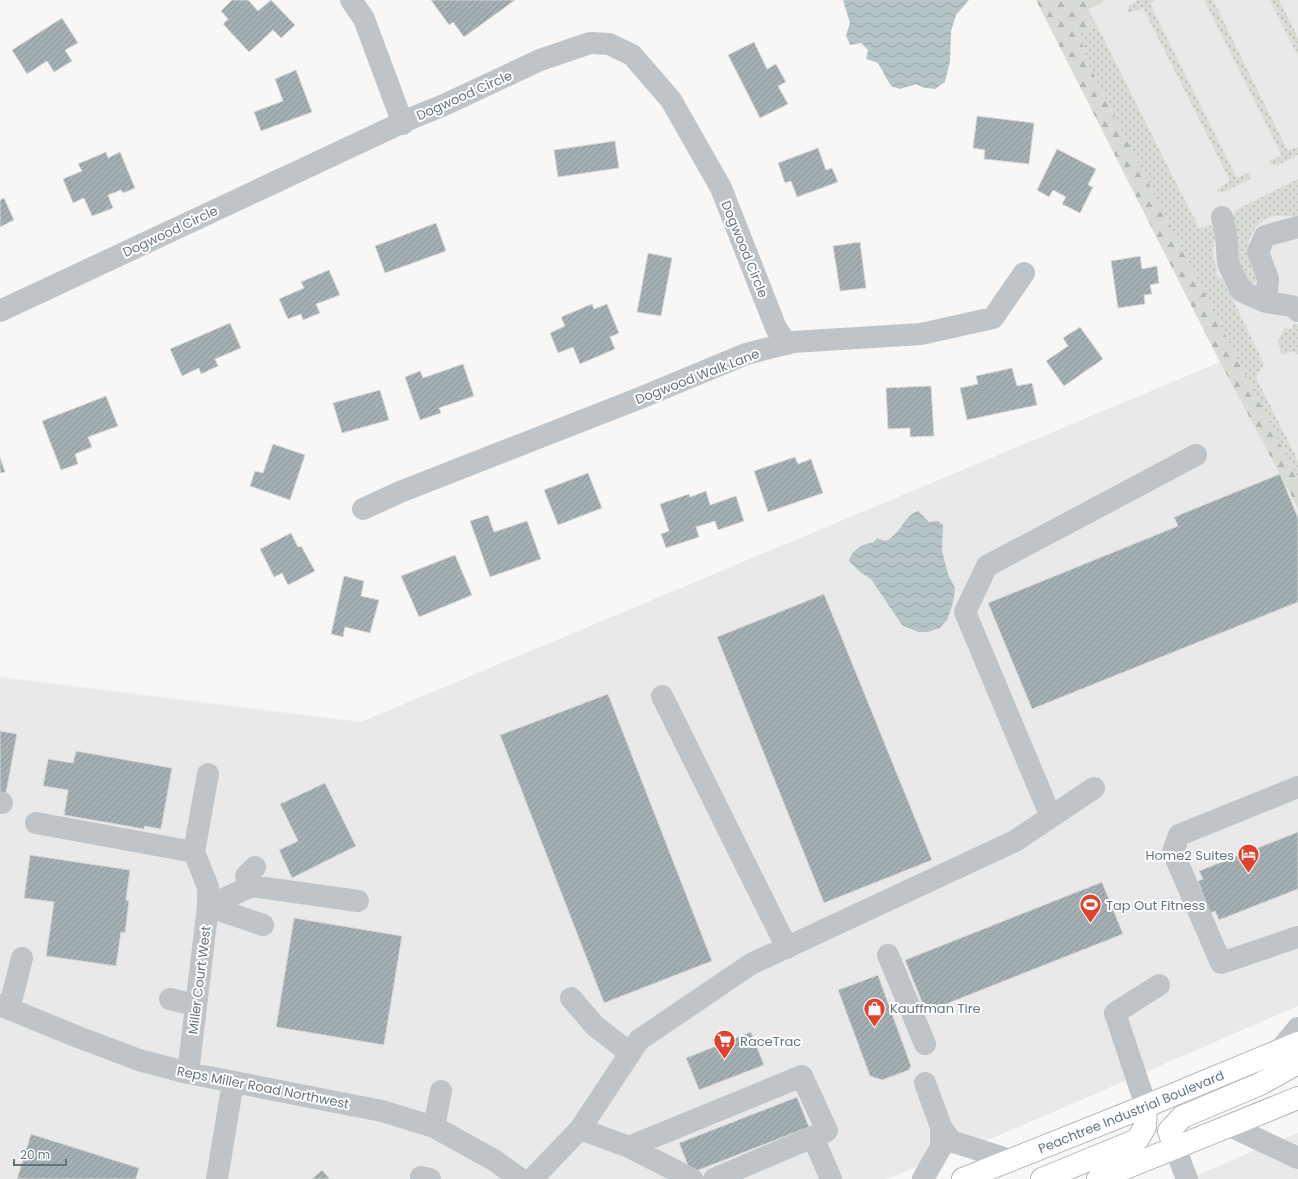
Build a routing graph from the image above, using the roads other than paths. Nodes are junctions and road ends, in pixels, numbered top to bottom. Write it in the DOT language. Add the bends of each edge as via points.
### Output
graph roads {
  1 [pos="351,0"];
  2 [pos="403,124"];
  3 [pos="1222,217"];
  4 [pos="1298,227"];
  5 [pos="1024,273"];
  6 [pos="1266,302"];
  7 [pos="0,311"];
  8 [pos="1298,311"];
  9 [pos="786,344"];
  10 [pos="1196,455"];
  11 [pos="363,509"];
  12 [pos="662,696"];
  13 [pos="208,774"];
  14 [pos="1298,786"];
  15 [pos="1094,788"];
  16 [pos="1050,817"];
  17 [pos="36,823"];
  18 [pos="194,852"];
  19 [pos="208,897"];
  20 [pos="358,901"];
  21 [pos="263,925"];
  22 [pos="1298,937"];
  23 [pos="787,948"];
  24 [pos="888,955"];
  25 [pos="22,958"];
  26 [pos="1158,985"];
  27 [pos="571,998"];
  28 [pos="170,999"];
  29 [pos="195,1005"];
  30 [pos="2,1007"];
  31 [pos="1298,1028"];
  32 [pos="925,1044"];
  33 [pos="1288,1047"];
  34 [pos="630,1053"];
  35 [pos="1298,1063"];
  36 [pos="188,1073"];
  37 [pos="233,1082"];
  38 [pos="925,1083"];
  39 [pos="441,1091"];
  40 [pos="1298,1098"];
  41 [pos="1146,1106"];
  42 [pos="1230,1126"];
  43 [pos="434,1127"];
  44 [pos="941,1127"];
  45 [pos="580,1128"];
  46 [pos="813,1138"];
  47 [pos="629,1147"];
  48 [pos="1175,1148"];
  49 [pos="1298,1158"];
  50 [pos="1010,1160"];
  51 [pos="217,1179"];
  52 [pos="520,1179"];
  53 [pos="532,1179"];
  54 [pos="692,1179"];
  55 [pos="714,1179"];
  56 [pos="831,1179"];
  57 [pos="923,1179"];
  58 [pos="963,1179"];
  59 [pos="1042,1179"];
  60 [pos="1098,1179"];
  61 [pos="1187,1179"];
  1 -- 2 [label="street" via="364,19"];
  2 -- 7 [label="street, Dogwood Circle"];
  2 -- 9 [label="street, Dogwood Circle" via="540,60 590,44 609,44 632,54 671,100 721,188 776,328"];
  3 -- 6 [label="street" via="1228,263 1241,291"];
  4 -- 6 [label="street" via="1265,236 1258,252 1268,279"];
  5 -- 9 [label="street, Dogwood Walk Lane" via="993,318 921,334"];
  6 -- 8 [label="street" via="1292,306"];
  9 -- 11 [label="street, Dogwood Walk Lane" via="746,354"];
  10 -- 16 [label="street" via="987,566 965,612"];
  12 -- 23 [label="street"];
  13 -- 18 [label="street"];
  14 -- 22 [label="street" via="1179,835 1173,852 1221,963"];
  15 -- 16 [label="street"];
  16 -- 23 [label="street" via="1015,841"];
  17 -- 18 [label="street"];
  18 -- 19 [label="street"];
  19 -- 20 [label="street" via="253,877"];
  19 -- 21 [label="street"];
  19 -- 29 [label="street, Miller Court West"];
  23 -- 34 [label="street" via="751,964 638,1040"];
  24 -- 32 [label="street"];
  25 -- 30 [label="street"];
  26 -- 41 [label="street" via="1115,1013"];
  27 -- 34 [label="street" via="595,1026"];
  28 -- 29 [label="street"];
  29 -- 36 [label="street, Miller Court West"];
  30 -- 36 [label="street, Reps Miller Road Northwest" via="139,1060"];
  31 -- 33 [label="street"];
  33 -- 41 [label="highway, Peachtree Industrial Boulevard"];
  34 -- 45 [label="street"];
  35 -- 48 [label="highway" via="1260,1084 1182,1117 1169,1131"];
  36 -- 37 [label="street, Reps Miller Road Northwest"];
  37 -- 43 [label="street, Reps Miller Road Northwest" via="382,1111"];
  37 -- 51 [label="street"];
  38 -- 44 [label="street"];
  39 -- 43 [label="street"];
  40 -- 42 [label="highway"];
  41 -- 50 [label="highway, Peachtree Industrial Boulevard"];
  41 -- 59 [label="highway" via="1146,1127 1137,1140"];
  42 -- 48 [label="highway"];
  42 -- 49 [label="street"];
  43 -- 52 [label="street, Reps Miller Road Northwest" via="494,1160"];
  44 -- 50 [label="street" via="951,1141"];
  44 -- 57 [label="street" via="941,1147"];
  45 -- 47 [label="street"];
  45 -- 53 [label="street"];
  46 -- 47 [label="street" via="827,1132 802,1076"];
  46 -- 55 [label="street"];
  46 -- 56 [label="street"];
  47 -- 54 [label="street"];
  48 -- 60 [label="highway"];
  48 -- 61 [label="street"];
  50 -- 58 [label="highway, Peachtree Industrial Boulevard"];
}
